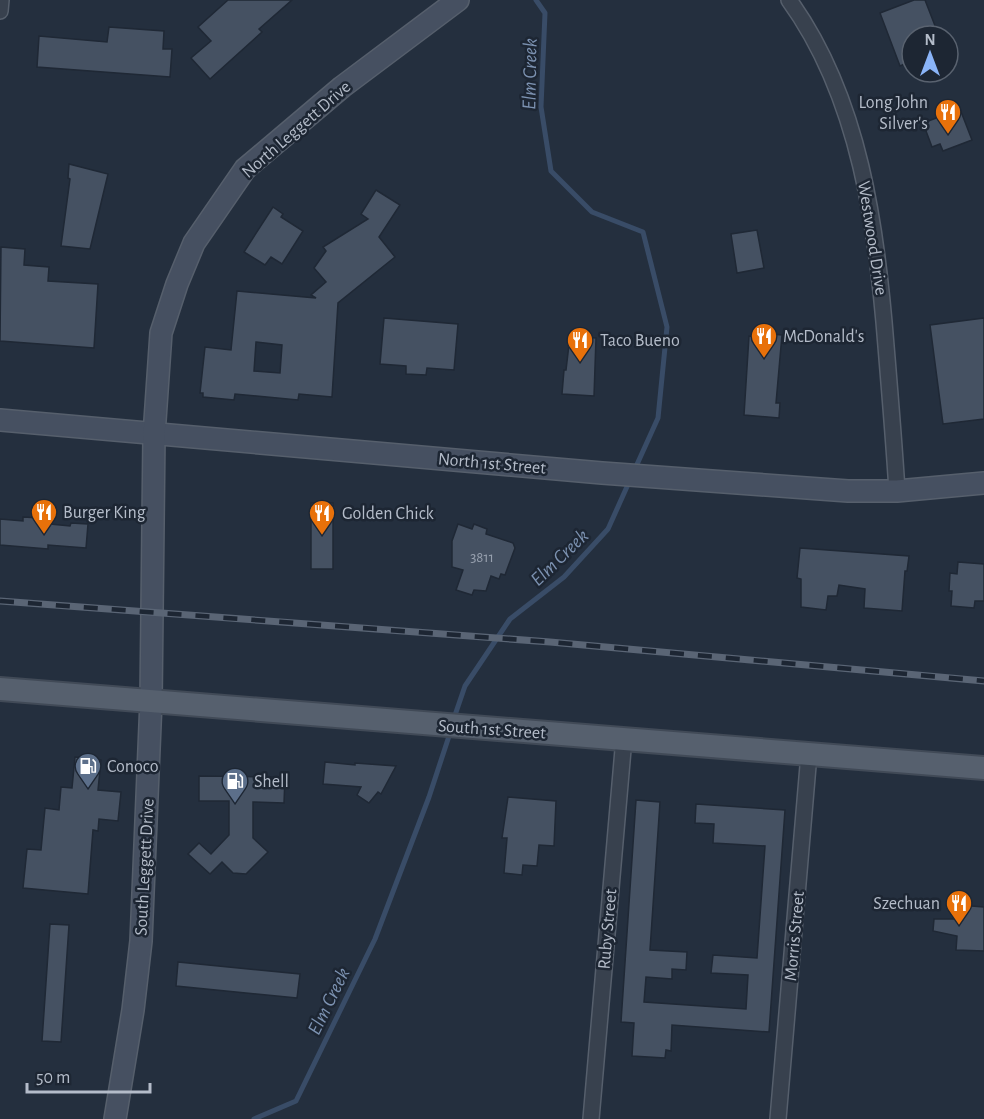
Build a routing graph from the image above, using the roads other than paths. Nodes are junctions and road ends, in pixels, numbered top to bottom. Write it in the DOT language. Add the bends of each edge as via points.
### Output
graph roads {
  1 [pos="1,0"];
  2 [pos="458,0"];
  3 [pos="789,0"];
  4 [pos="0,10"];
  5 [pos="0,420"];
  6 [pos="154,435"];
  7 [pos="984,483"];
  8 [pos="897,491"];
  9 [pos="153,614"];
  10 [pos="0,688"];
  11 [pos="151,701"];
  12 [pos="624,738"];
  13 [pos="809,754"];
  14 [pos="984,768"];
  15 [pos="115,1119"];
  16 [pos="591,1119"];
  17 [pos="778,1119"];
  1 -- 4 [label="street"];
  2 -- 6 [label="main road, North Leggett Drive" via="342,87 245,169 194,243 177,284 161,333"];
  3 -- 8 [label="street, Westwood Drive" via="827,65 865,181 876,238"];
  5 -- 6 [label="main road, North 1st Street"];
  6 -- 8 [label="main road, North 1st Street" via="602,473"];
  6 -- 9 [label="main road, North Leggett Drive"];
  7 -- 8 [label="main road, North 1st Street"];
  9 -- 11 [label="main road, South Leggett Drive"];
  10 -- 11 [label="main road, South 1st Street"];
  11 -- 12 [label="main road, South 1st Street"];
  11 -- 15 [label="main road, South Leggett Drive" via="141,941"];
  12 -- 13 [label="main road, South 1st Street"];
  12 -- 16 [label="street, Ruby Street"];
  13 -- 14 [label="main road, South 1st Street"];
  13 -- 17 [label="street, Morris Street"];
}
